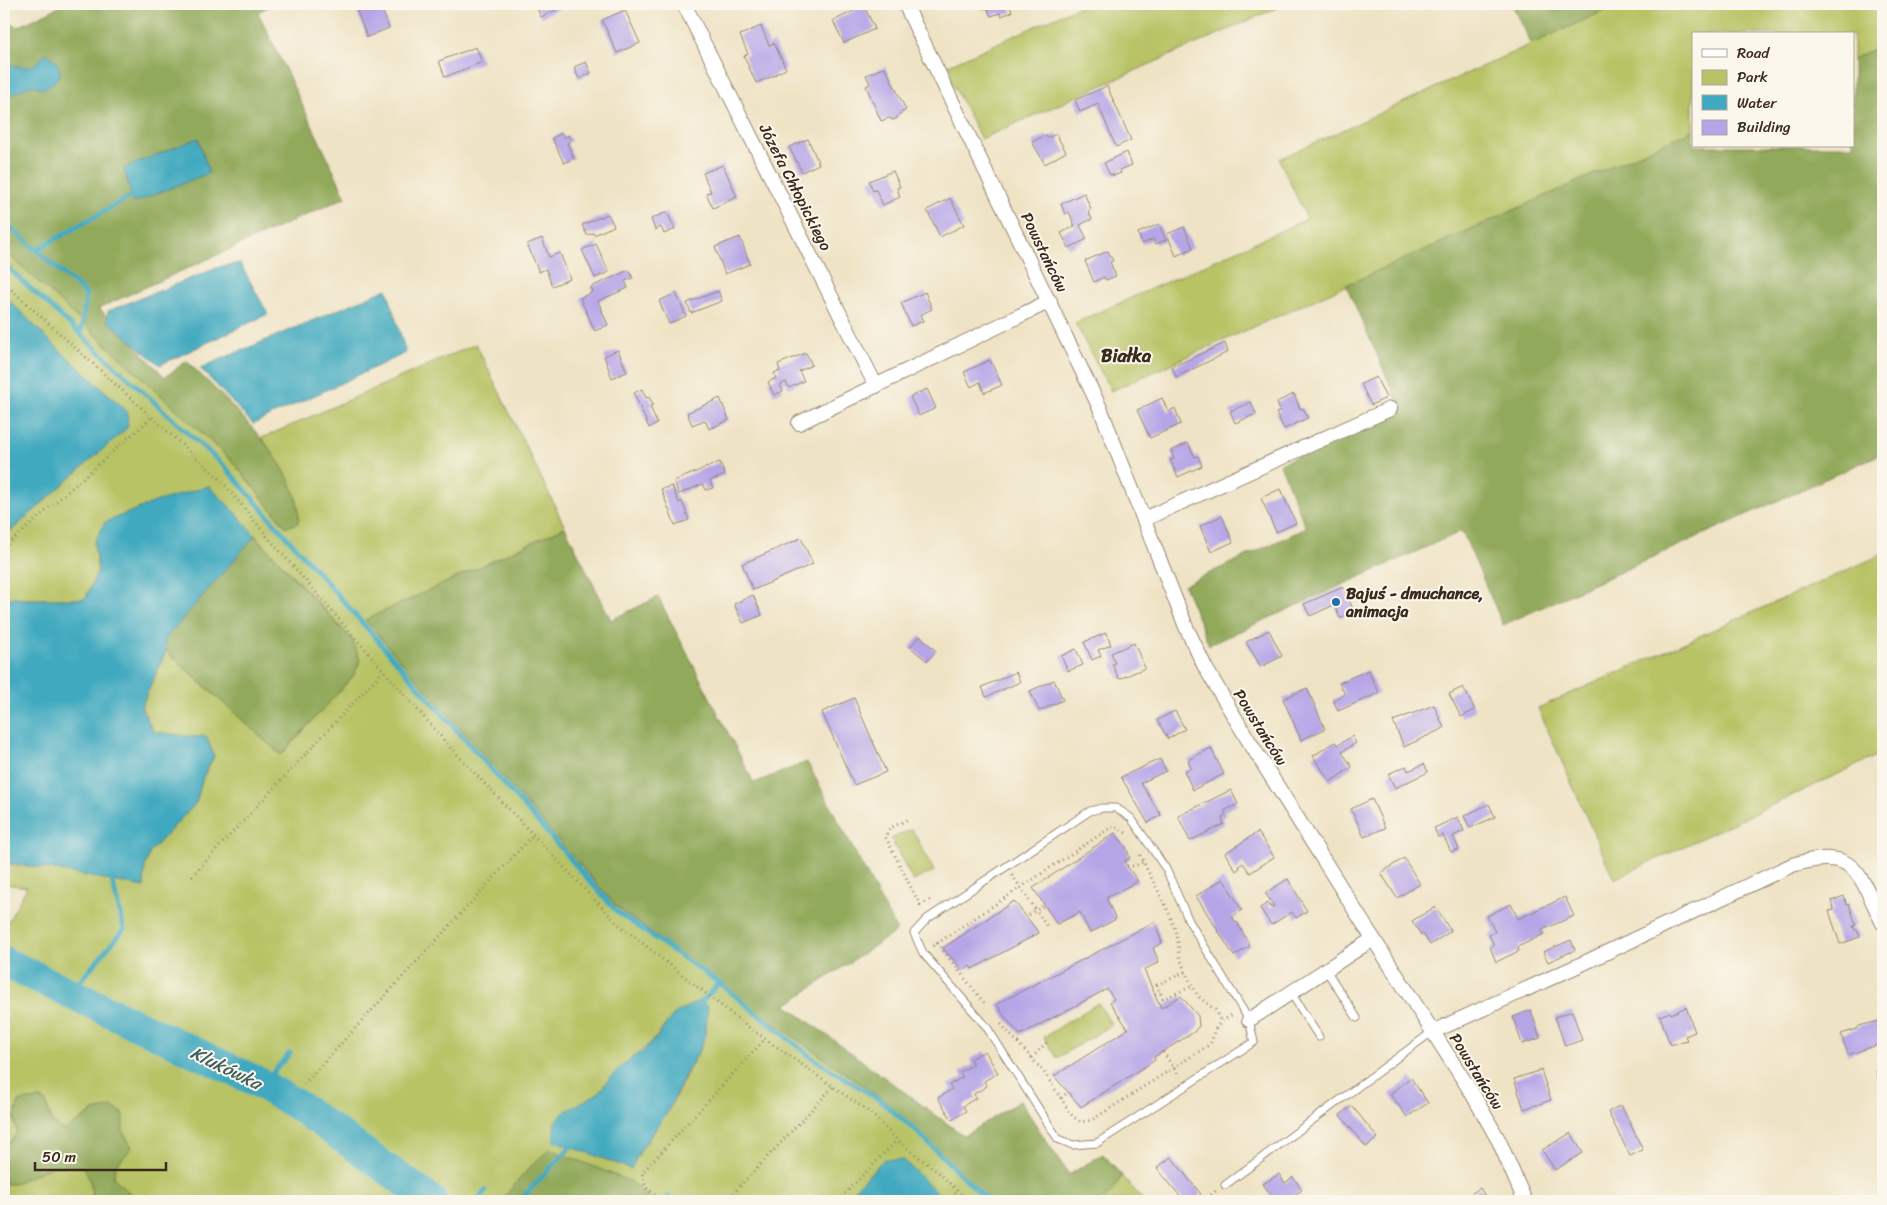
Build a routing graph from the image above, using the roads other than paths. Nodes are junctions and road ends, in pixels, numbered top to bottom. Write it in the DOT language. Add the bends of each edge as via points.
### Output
graph roads {
  1 [pos="684,4"];
  2 [pos="905,4"];
  3 [pos="1050,301"];
  4 [pos="876,386"];
  5 [pos="1390,409"];
  6 [pos="798,422"];
  7 [pos="1144,519"];
  8 [pos="1883,923"];
  9 [pos="1373,939"];
  10 [pos="1326,970"];
  11 [pos="1291,993"];
  12 [pos="1246,1014"];
  13 [pos="1357,1018"];
  14 [pos="1432,1032"];
  15 [pos="1319,1037"];
  16 [pos="1225,1185"];
  17 [pos="1525,1201"];
  1 -- 4 [label="street, Józefa Chłopickiego"];
  2 -- 3 [label="street, Powstańców"];
  3 -- 4 [label="street"];
  3 -- 7 [label="street, Powstańców" via="1100,408"];
  4 -- 6 [label="street"];
  5 -- 7 [label="street"];
  7 -- 9 [label="street, Powstańców" via="1205,668"];
  8 -- 14 [label="street" via="1858,873 1846,862 1814,858 1792,865"];
  9 -- 10 [label="street"];
  9 -- 14 [label="street, Powstańców"];
  10 -- 11 [label="street"];
  10 -- 13 [label="lane"];
  11 -- 12 [label="street"];
  11 -- 15 [label="lane"];
  12 -- 12 [label="lane" via="1189,922 1166,869 1131,818 1116,808 1090,811 927,919 914,933 923,953 986,1026 1058,1139 1073,1145 1097,1143 1254,1042"];
  14 -- 16 [label="lane"];
  14 -- 17 [label="street, Powstańców" via="1472,1092 1499,1141"];
}
